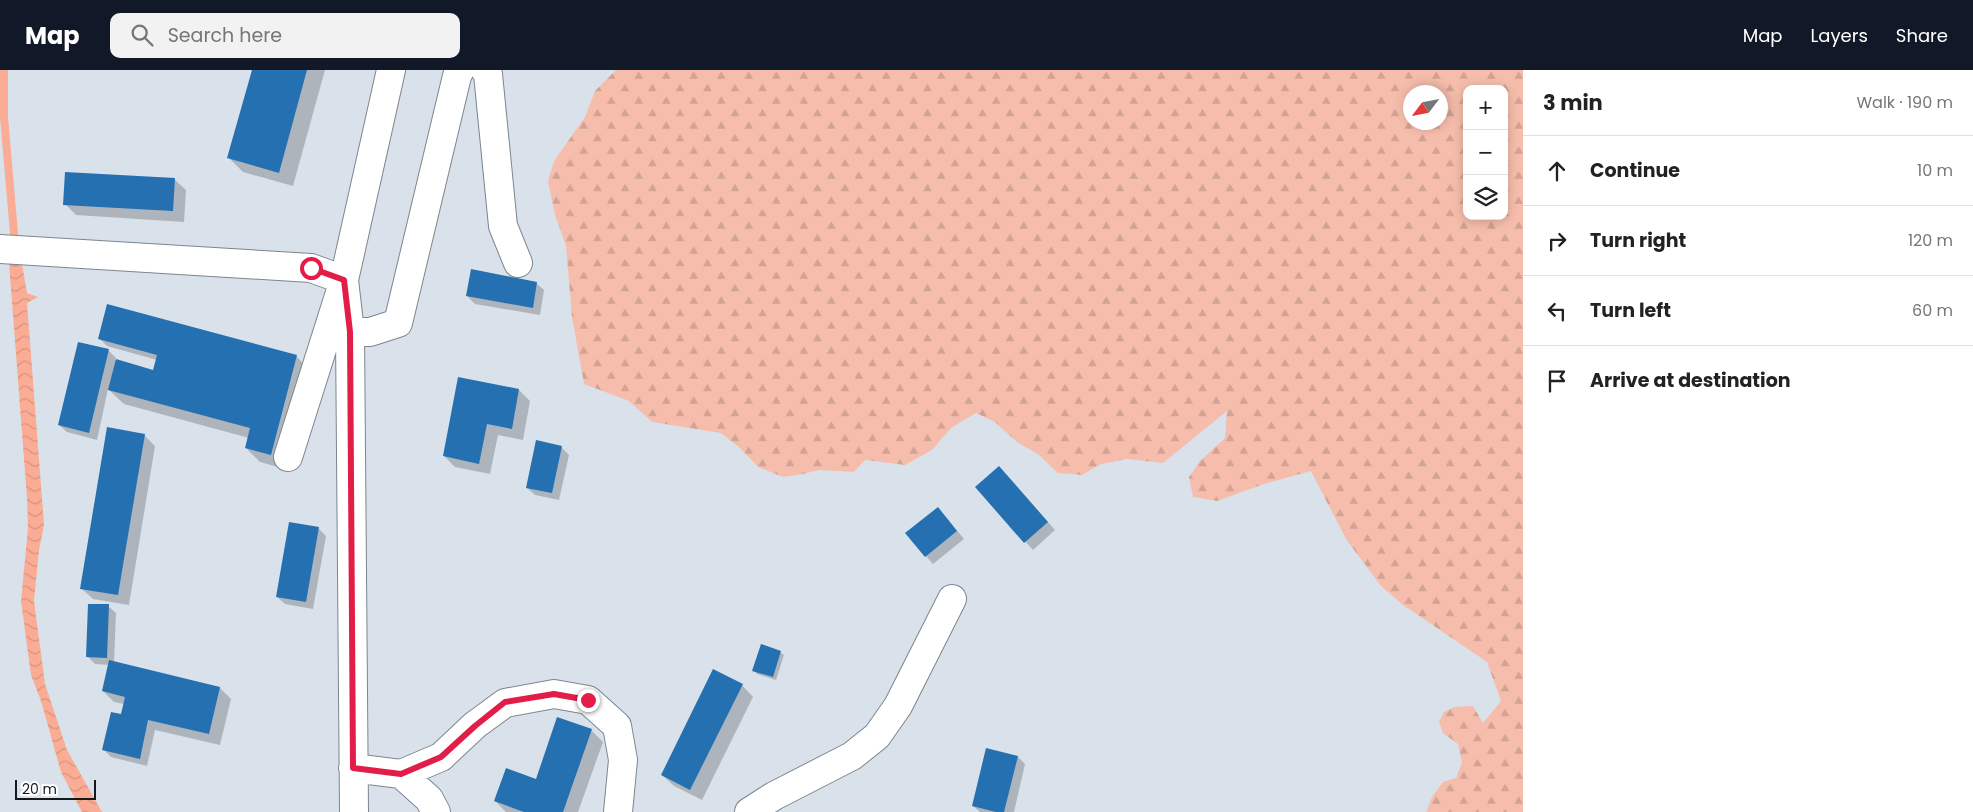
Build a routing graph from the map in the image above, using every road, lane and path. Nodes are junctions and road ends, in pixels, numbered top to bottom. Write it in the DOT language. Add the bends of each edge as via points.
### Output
graph roads {
  1 [pos="391,70"];
  2 [pos="460,70"];
  3 [pos="485,70"];
  4 [pos="7,249"];
  5 [pos="518,262"];
  6 [pos="344,280"];
  7 [pos="350,332"];
  8 [pos="288,457"];
  9 [pos="952,599"];
  10 [pos="353,768"];
  11 [pos="401,774"];
  12 [pos="354,812"];
  13 [pos="436,812"];
  14 [pos="618,812"];
  15 [pos="749,812"];
  1 -- 6 [label="street"];
  2 -- 7 [label="street" via="398,323 370,332"];
  3 -- 5 [label="street" via="488,74 503,226"];
  4 -- 6 [label="street" via="311,268"];
  6 -- 7 [label="street"];
  6 -- 8 [label="street"];
  7 -- 10 [label="street"];
  9 -- 15 [label="street" via="898,706 877,736 852,756"];
  10 -- 11 [label="street"];
  10 -- 12 [label="street"];
  11 -- 13 [label="street" via="429,799"];
  11 -- 14 [label="street" via="441,757 505,702 554,694 588,700 617,726 623,760"];
}
